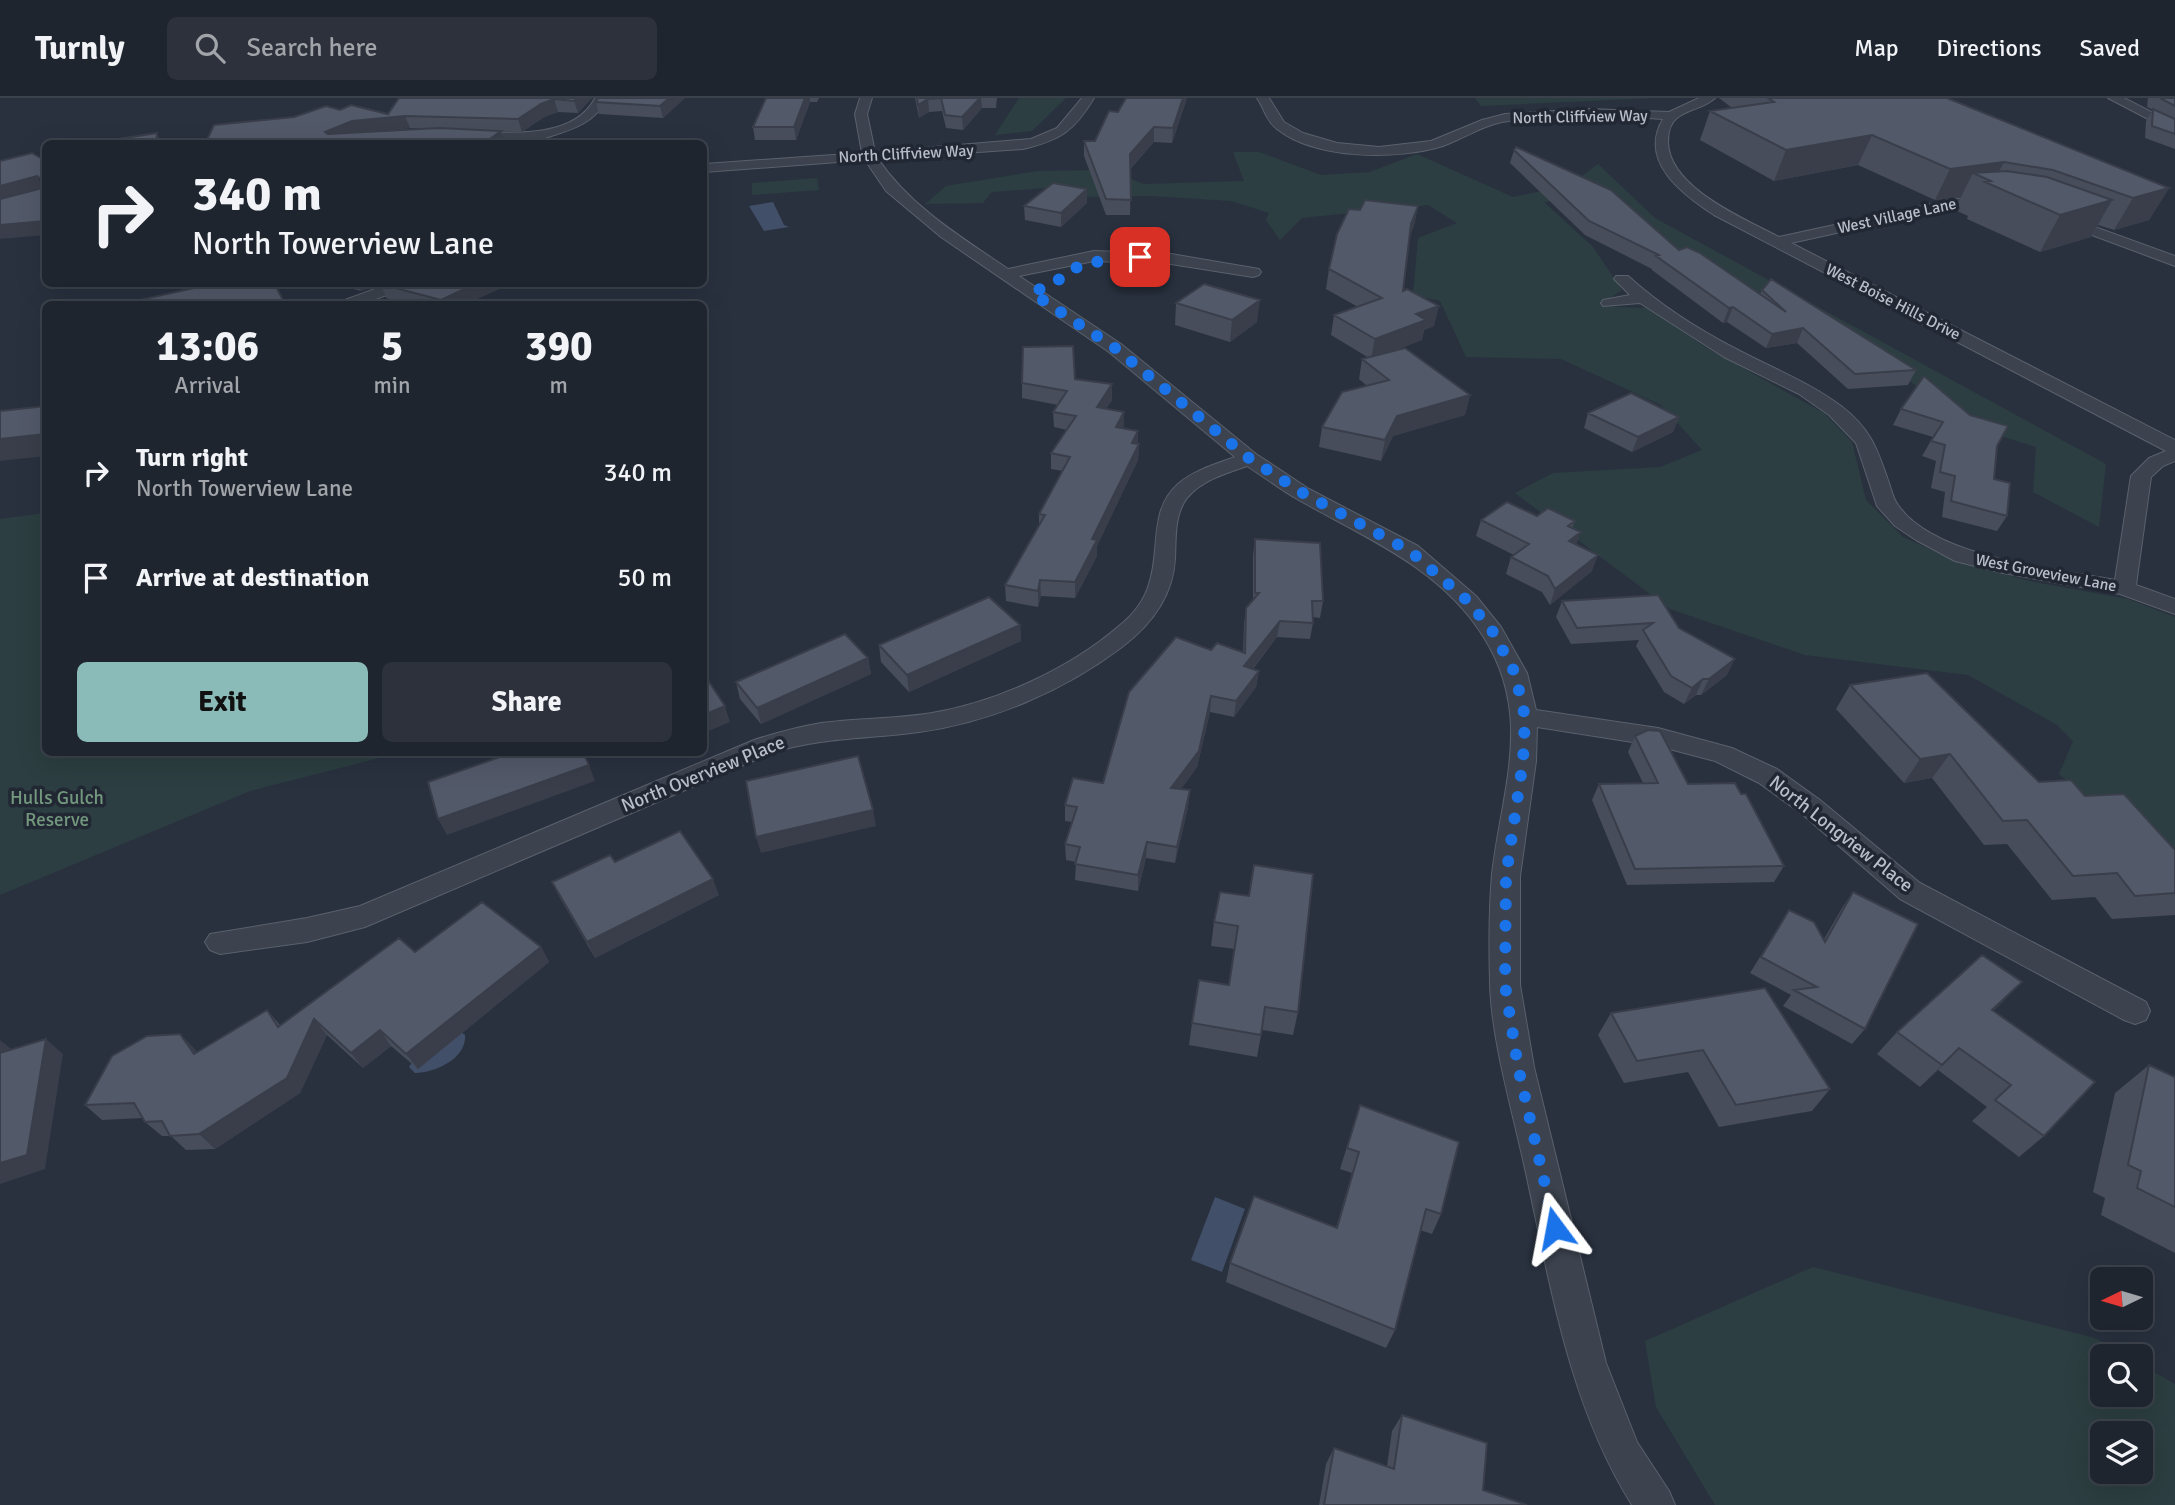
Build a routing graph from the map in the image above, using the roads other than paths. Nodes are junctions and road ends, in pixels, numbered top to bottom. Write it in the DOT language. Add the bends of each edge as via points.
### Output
graph roads {
  1 [pos="601,98"];
  2 [pos="866,98"];
  3 [pos="1088,98"];
  4 [pos="1263,98"];
  5 [pos="1709,98"];
  6 [pos="2114,98"];
  7 [pos="1671,116"];
  8 [pos="2175,129"];
  9 [pos="454,134"];
  10 [pos="532,138"];
  11 [pos="538,140"];
  12 [pos="869,156"];
  13 [pos="707,167"];
  14 [pos="2010,203"];
  15 [pos="2045,212"];
  16 [pos="1777,242"];
  17 [pos="2175,261"];
  18 [pos="1253,272"];
  19 [pos="1006,274"];
  20 [pos="1054,278"];
  21 [pos="1622,279"];
  22 [pos="395,287"];
  23 [pos="1643,298"];
  24 [pos="356,301"];
  25 [pos="1609,303"];
  26 [pos="2175,448"];
  27 [pos="2175,455"];
  28 [pos="1249,458"];
  29 [pos="2124,588"];
  30 [pos="2175,607"];
  31 [pos="1525,717"];
  32 [pos="220,942"];
  33 [pos="2135,1011"];
  34 [pos="1656,1505"];
  1 -- 10 [label="street" via="598,107 583,119"];
  2 -- 12 [label="street" via="861,114"];
  3 -- 12 [label="street, North Cliffview Way" via="1073,122 1044,140 999,148"];
  4 -- 7 [label="street, North Cliffview Way" via="1283,128 1322,143 1359,150 1433,145 1482,122 1504,118"];
  5 -- 7 [label="street"];
  6 -- 8 [label="street"];
  7 -- 16 [label="street, West Boise Hills Drive" via="1661,136 1666,158 1684,186 1719,212"];
  9 -- 10 [label="street"];
  10 -- 11 [label="street"];
  12 -- 13 [label="street, North Cliffview Way"];
  12 -- 19 [label="street" via="891,188 946,234"];
  14 -- 16 [label="street, West Village Lane" via="1954,203"];
  15 -- 17 [label="street"];
  16 -- 26 [label="street, West Boise Hills Drive"];
  18 -- 20 [label="street" via="1171,259 1111,258"];
  19 -- 20 [label="street"];
  19 -- 20 [label="street"];
  20 -- 28 [label="street" via="1115,348"];
  21 -- 23 [label="street, West Groveview Lane"];
  22 -- 24 [label="street"];
  23 -- 25 [label="street"];
  23 -- 29 [label="street, West Groveview Lane" via="1730,353 1805,390 1836,411 1865,441 1887,506 1923,536 1963,556"];
  27 -- 29 [label="street" via="2166,456 2141,476"];
  28 -- 31 [label="street" via="1410,551 1468,601 1493,632 1515,673"];
  28 -- 32 [label="street, North Overview Place" via="1201,478 1179,495 1168,516 1161,582 1151,603 1129,632 1076,667 981,708 935,721 838,729 785,740 723,762 365,916 307,930"];
  29 -- 30 [label="street, West Groveview Lane"];
  31 -- 33 [label="street, North Longview Place" via="1658,737 1723,754 1768,776 1811,807 1910,891"];
  31 -- 34 [label="street" via="1506,876 1505,985 1518,1067 1587,1363 1623,1455"];
}
